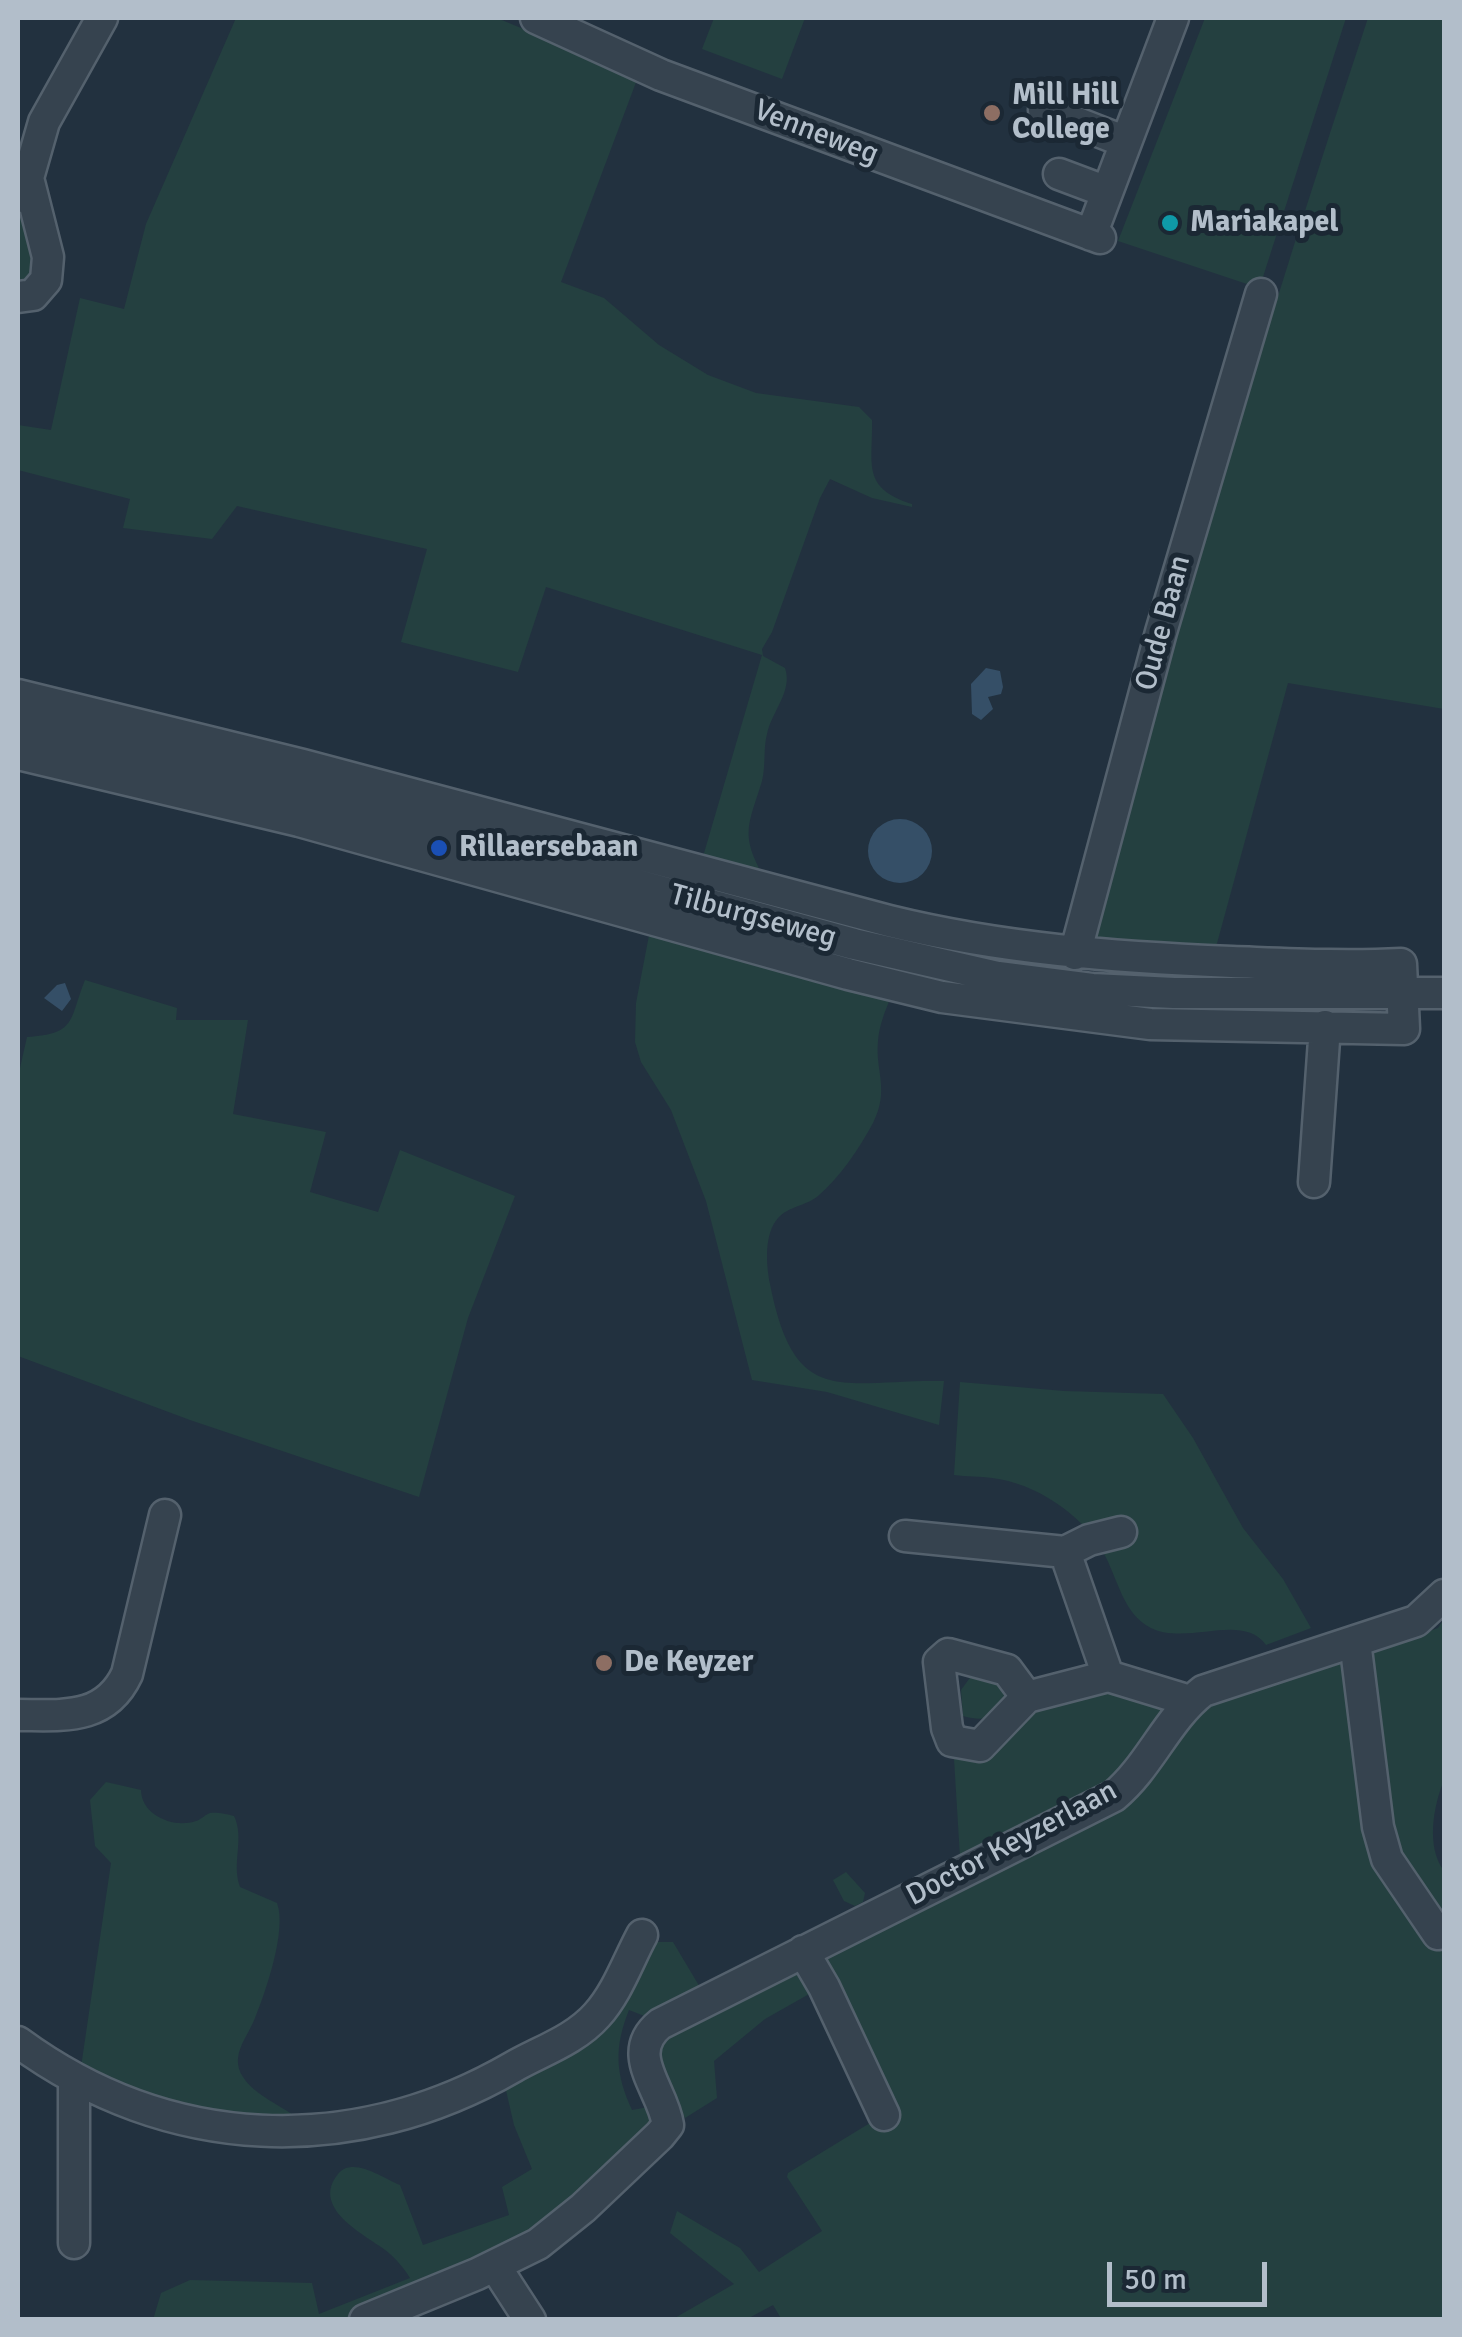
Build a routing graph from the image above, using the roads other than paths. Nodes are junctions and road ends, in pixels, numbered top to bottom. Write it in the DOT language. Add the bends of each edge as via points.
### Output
graph roads {
  1 [pos="102,18"];
  2 [pos="536,18"];
  3 [pos="1162,21"];
  4 [pos="1044,110"];
  5 [pos="1126,142"];
  6 [pos="1059,174"];
  7 [pos="23,187"];
  8 [pos="1107,192"];
  9 [pos="1261,294"];
  10 [pos="18,297"];
  11 [pos="18,695"];
  12 [pos="18,724"];
  13 [pos="18,754"];
  14 [pos="1076,954"];
  15 [pos="1402,979"];
  16 [pos="1444,993"];
  17 [pos="1325,1026"];
  18 [pos="1314,1182"];
  19 [pos="166,1514"];
  20 [pos="1121,1532"];
  21 [pos="905,1536"];
  22 [pos="1064,1552"];
  23 [pos="1444,1594"];
  24 [pos="1355,1641"];
  25 [pos="1108,1676"];
  26 [pos="1027,1697"];
  27 [pos="1190,1701"];
  28 [pos="18,1715"];
  29 [pos="1438,1934"];
  30 [pos="642,1935"];
  31 [pos="803,1951"];
  32 [pos="18,2042"];
  33 [pos="74,2078"];
  34 [pos="884,2115"];
  35 [pos="74,2242"];
  36 [pos="495,2266"];
  37 [pos="366,2320"];
  38 [pos="530,2320"];
  1 -- 7 [label="street" via="44,122"];
  2 -- 8 [label="street, Venneweg" via="661,74 1096,237"];
  3 -- 5 [label="street"];
  4 -- 5 [label="street"];
  5 -- 8 [label="street"];
  6 -- 8 [label="street"];
  7 -- 10 [label="street" via="48,258 46,280 33,295"];
  9 -- 14 [label="street, Oude Baan"];
  11 -- 14 [label="street, Tilburgseweg" via="928,930"];
  12 -- 15 [label="street, Tilburgseweg" via="984,974 1121,991"];
  13 -- 17 [label="street, Tilburgseweg" via="299,821 928,994 1134,1023"];
  14 -- 15 [label="street, Tilburgseweg" via="1301,965"];
  15 -- 16 [label="street, Tilburgseweg"];
  15 -- 17 [label="street, Tilburgseweg" via="1404,1029"];
  17 -- 18 [label="street"];
  19 -- 28 [label="street" via="120,1689 80,1713"];
  20 -- 22 [label="street"];
  21 -- 22 [label="street"];
  22 -- 25 [label="street"];
  23 -- 24 [label="street, Doctor Keyzerlaan" via="1416,1621"];
  24 -- 27 [label="street, Doctor Keyzerlaan"];
  24 -- 29 [label="street" via="1382,1843"];
  25 -- 26 [label="street"];
  25 -- 27 [label="street"];
  27 -- 31 [label="street, Doctor Keyzerlaan" via="1114,1796"];
  30 -- 33 [label="street" via="608,2000 584,2028 447,2101 384,2120 285,2132 237,2130 162,2116"];
  31 -- 34 [label="street"];
  31 -- 36 [label="street, Doctor Keyzerlaan" via="648,2034 643,2051 668,2125 572,2218"];
  32 -- 33 [label="street"];
  33 -- 35 [label="street"];
  36 -- 37 [label="street"];
  36 -- 38 [label="street"];
}
